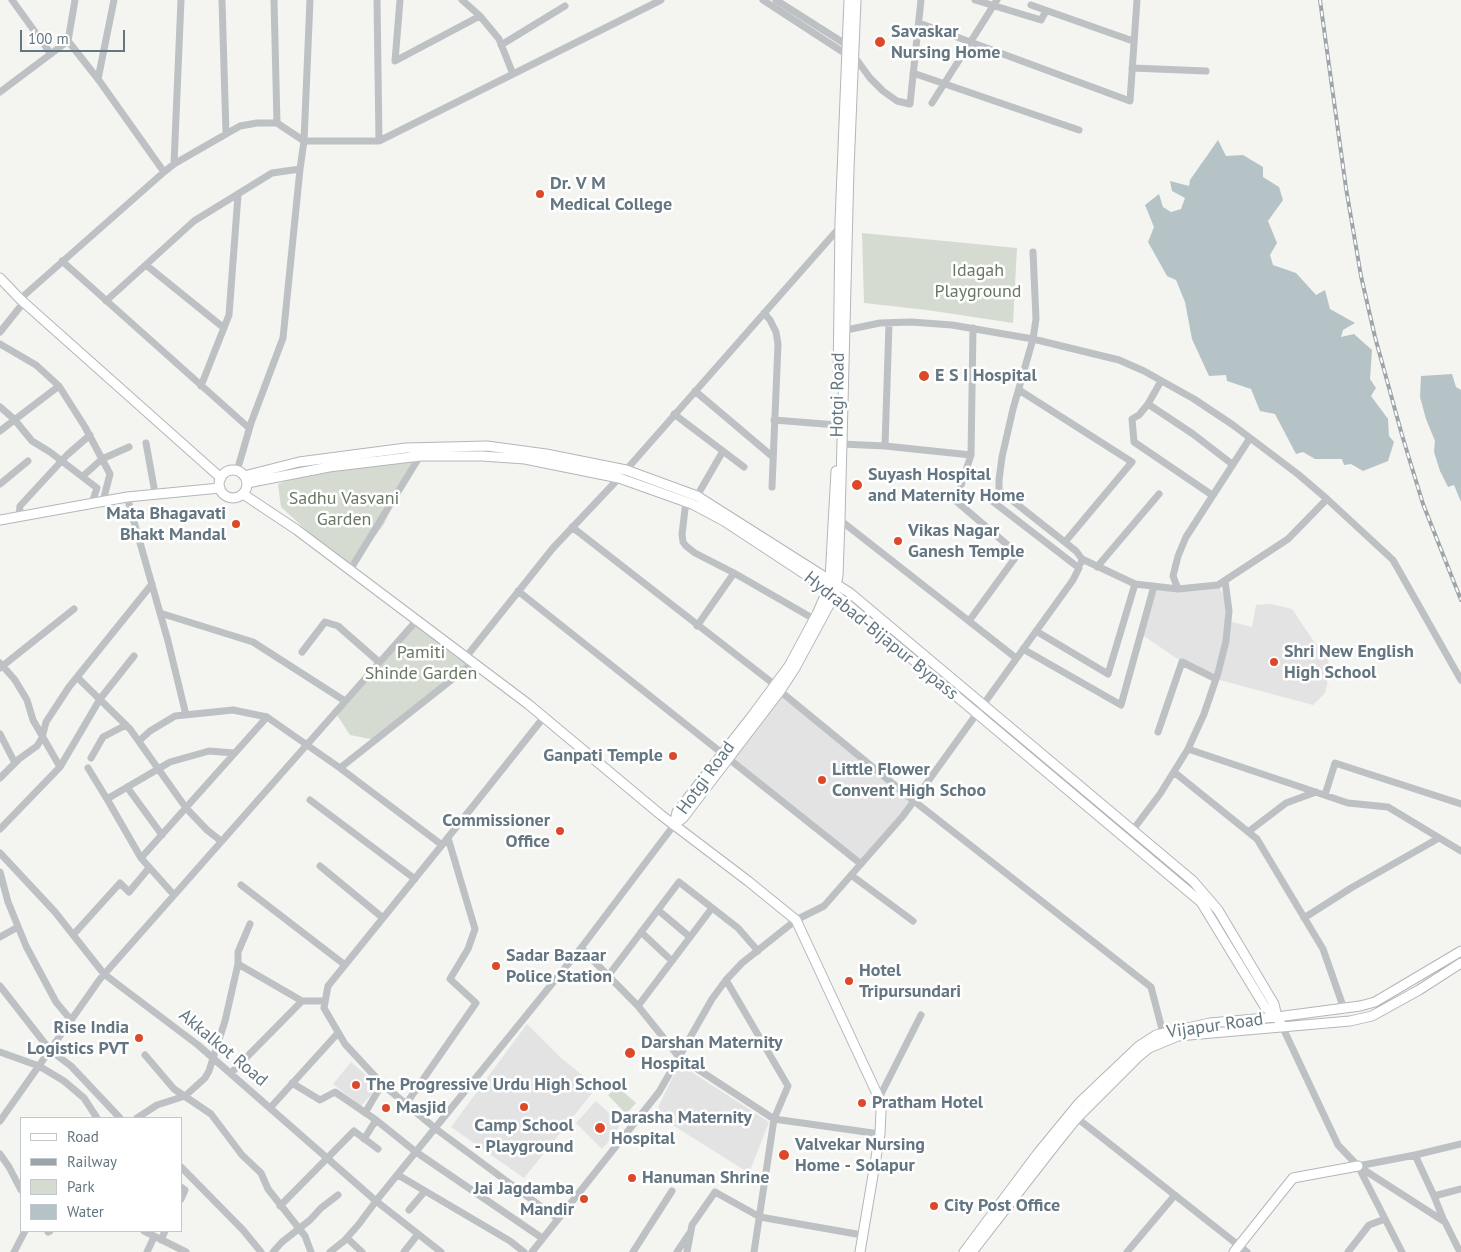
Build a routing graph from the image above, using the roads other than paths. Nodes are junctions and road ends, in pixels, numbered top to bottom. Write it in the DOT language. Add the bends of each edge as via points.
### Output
graph roads {
  1 [pos="12,0"];
  2 [pos="75,0"];
  3 [pos="114,0"];
  4 [pos="181,0"];
  5 [pos="222,0"];
  6 [pos="274,0"];
  7 [pos="310,0"];
  8 [pos="377,0"];
  9 [pos="400,0"];
  10 [pos="462,0"];
  11 [pos="643,0"];
  12 [pos="661,0"];
  13 [pos="763,0"];
  14 [pos="776,0"];
  15 [pos="849,0"];
  16 [pos="856,0"];
  17 [pos="921,0"];
  18 [pos="975,0"];
  19 [pos="1136,0"];
  20 [pos="996,2"];
  21 [pos="650,5"];
  22 [pos="1031,5"];
  23 [pos="565,6"];
  24 [pos="1046,10"];
  25 [pos="480,16"];
  26 [pos="919,23"];
  27 [pos="68,41"];
  28 [pos="1133,41"];
  29 [pos="970,42"];
  30 [pos="501,45"];
  31 [pos="850,51"];
  32 [pos="51,54"];
  33 [pos="1132,68"];
  34 [pos="1206,71"];
  35 [pos="914,73"];
  36 [pos="513,74"];
  37 [pos="98,79"];
  38 [pos="944,84"];
  39 [pos="0,92"];
  40 [pos="932,103"];
  41 [pos="277,123"];
  42 [pos="1079,130"];
  43 [pos="226,134"];
  44 [pos="304,141"];
  45 [pos="379,141"];
  46 [pos="174,164"];
  47 [pos="300,170"];
  48 [pos="164,172"];
  49 [pos="238,194"];
  50 [pos="840,228"];
  51 [pos="1033,252"];
  52 [pos="62,261"];
  53 [pos="146,265"];
  54 [pos="0,278"];
  55 [pos="22,300"];
  56 [pos="106,301"];
  57 [pos="764,314"];
  58 [pos="889,323"];
  59 [pos="224,328"];
  60 [pos="973,328"];
  61 [pos="846,330"];
  62 [pos="0,332"];
  63 [pos="1034,339"];
  64 [pos="0,344"];
  65 [pos="1162,381"];
  66 [pos="59,386"];
  67 [pos="201,386"];
  68 [pos="1019,390"];
  69 [pos="695,391"];
  70 [pos="1148,404"];
  71 [pos="0,407"];
  72 [pos="674,414"];
  73 [pos="14,419"];
  74 [pos="774,420"];
  75 [pos="837,425"];
  76 [pos="249,428"];
  77 [pos="0,432"];
  78 [pos="90,435"];
  79 [pos="1250,438"];
  80 [pos="146,443"];
  81 [pos="842,444"];
  82 [pos="885,446"];
  83 [pos="128,447"];
  84 [pos="723,451"];
  85 [pos="971,454"];
  86 [pos="420,456"];
  87 [pos="773,457"];
  88 [pos="102,459"];
  89 [pos="28,461"];
  90 [pos="62,461"];
  91 [pos="1232,464"];
  92 [pos="744,467"];
  93 [pos="626,470"];
  94 [pos="83,476"];
  95 [pos="243,477"];
  96 [pos="221,478"];
  97 [pos="619,478"];
  98 [pos="0,484"];
  99 [pos="772,487"];
  100 [pos="220,488"];
  101 [pos="155,493"];
  102 [pos="243,494"];
  103 [pos="1159,494"];
  104 [pos="1212,495"];
  105 [pos="697,496"];
  106 [pos="127,497"];
  107 [pos="987,497"];
  108 [pos="1327,499"];
  109 [pos="103,501"];
  110 [pos="686,501"];
  111 [pos="92,503"];
  112 [pos="18,516"];
  113 [pos="0,520"];
  114 [pos="840,520"];
  115 [pos="572,527"];
  116 [pos="1065,542"];
  117 [pos="1082,559"];
  118 [pos="1097,567"];
  119 [pos="1079,568"];
  120 [pos="350,570"];
  121 [pos="734,573"];
  122 [pos="833,581"];
  123 [pos="1225,581"];
  124 [pos="152,584"];
  125 [pos="1135,584"];
  126 [pos="1154,586"];
  127 [pos="1178,588"];
  128 [pos="518,591"];
  129 [pos="831,592"];
  130 [pos="74,609"];
  131 [pos="160,613"];
  132 [pos="814,619"];
  133 [pos="416,620"];
  134 [pos="969,621"];
  135 [pos="697,626"];
  136 [pos="1036,632"];
  137 [pos="1023,649"];
  138 [pos="302,652"];
  139 [pos="134,656"];
  140 [pos="1016,658"];
  141 [pos="470,659"];
  142 [pos="379,662"];
  143 [pos="1,666"];
  144 [pos="77,677"];
  145 [pos="1216,679"];
  146 [pos="1461,680"];
  147 [pos="778,688"];
  148 [pos="100,699"];
  149 [pos="345,701"];
  150 [pos="983,706"];
  151 [pos="978,714"];
  152 [pos="186,715"];
  153 [pos="544,716"];
  154 [pos="267,717"];
  155 [pos="126,725"];
  156 [pos="1158,732"];
  157 [pos="0,734"];
  158 [pos="42,738"];
  159 [pos="140,741"];
  160 [pos="307,744"];
  161 [pos="1188,749"];
  162 [pos="234,753"];
  163 [pos="726,756"];
  164 [pos="91,758"];
  165 [pos="15,763"];
  166 [pos="60,767"];
  167 [pos="88,768"];
  168 [pos="158,768"];
  169 [pos="340,768"];
  170 [pos="1174,772"];
  171 [pos="0,778"];
  172 [pos="128,787"];
  173 [pos="1316,792"];
  174 [pos="1325,795"];
  175 [pos="107,799"];
  176 [pos="310,800"];
  177 [pos="914,801"];
  178 [pos="1461,804"];
  179 [pos="186,808"];
  180 [pos="674,825"];
  181 [pos="0,829"];
  182 [pos="1132,831"];
  183 [pos="1248,832"];
  184 [pos="162,835"];
  185 [pos="448,838"];
  186 [pos="1439,838"];
  187 [pos="221,841"];
  188 [pos="442,846"];
  189 [pos="1461,851"];
  190 [pos="0,853"];
  191 [pos="141,858"];
  192 [pos="862,864"];
  193 [pos="320,866"];
  194 [pos="149,868"];
  195 [pos="0,872"];
  196 [pos="851,875"];
  197 [pos="414,879"];
  198 [pos="241,885"];
  199 [pos="174,895"];
  200 [pos="712,908"];
  201 [pos="658,910"];
  202 [pos="383,918"];
  203 [pos="1304,918"];
  204 [pos="796,920"];
  205 [pos="913,921"];
  206 [pos="250,924"];
  207 [pos="18,927"];
  208 [pos="641,932"];
  209 [pos="73,935"];
  210 [pos="0,937"];
  211 [pos="690,937"];
  212 [pos="581,948"];
  213 [pos="758,951"];
  214 [pos="1461,952"];
  215 [pos="672,961"];
  216 [pos="1461,963"];
  217 [pos="238,964"];
  218 [pos="345,965"];
  219 [pos="104,974"];
  220 [pos="608,976"];
  221 [pos="726,980"];
  222 [pos="0,986"];
  223 [pos="302,1000"];
  224 [pos="325,1001"];
  225 [pos="638,1006"];
  226 [pos="1344,1009"];
  227 [pos="921,1015"];
  228 [pos="1277,1017"];
  229 [pos="71,1020"];
  230 [pos="1282,1026"];
  231 [pos="338,1033"];
  232 [pos="1163,1033"];
  233 [pos="50,1050"];
  234 [pos="0,1052"];
  235 [pos="145,1055"];
  236 [pos="214,1058"];
  237 [pos="679,1058"];
  238 [pos="39,1066"];
  239 [pos="231,1073"];
  240 [pos="292,1084"];
  241 [pos="382,1084"];
  242 [pos="185,1096"];
  243 [pos="879,1098"];
  244 [pos="406,1104"];
  245 [pos="270,1108"];
  246 [pos="365,1113"];
  247 [pos="96,1117"];
  248 [pos="119,1117"];
  249 [pos="139,1117"];
  250 [pos="1077,1118"];
  251 [pos="774,1119"];
  252 [pos="376,1120"];
  253 [pos="0,1121"];
  254 [pos="436,1129"];
  255 [pos="880,1134"];
  256 [pos="364,1139"];
  257 [pos="1461,1144"];
  258 [pos="378,1150"];
  259 [pos="416,1152"];
  260 [pos="0,1154"];
  261 [pos="1415,1155"];
  262 [pos="328,1159"];
  263 [pos="1358,1166"];
  264 [pos="182,1168"];
  265 [pos="398,1175"];
  266 [pos="20,1184"];
  267 [pos="1461,1189"];
  268 [pos="425,1190"];
  269 [pos="672,1191"];
  270 [pos="338,1195"];
  271 [pos="1175,1195"];
  272 [pos="1434,1196"];
  273 [pos="376,1201"];
  274 [pos="280,1206"];
  275 [pos="409,1210"];
  276 [pos="760,1217"];
  277 [pos="558,1219"];
  278 [pos="1385,1219"];
  279 [pos="1445,1222"];
  280 [pos="299,1229"];
  281 [pos="24,1232"];
  282 [pos="146,1232"];
  283 [pos="164,1232"];
  284 [pos="690,1232"];
  285 [pos="418,1234"];
  286 [pos="862,1234"];
  287 [pos="158,1238"];
  288 [pos="347,1238"];
  289 [pos="542,1238"];
  290 [pos="1236,1249"];
  291 [pos="14,1252"];
  292 [pos="147,1252"];
  293 [pos="186,1252"];
  294 [pos="260,1252"];
  295 [pos="273,1252"];
  296 [pos="311,1252"];
  297 [pos="330,1252"];
  298 [pos="362,1252"];
  299 [pos="404,1252"];
  300 [pos="441,1252"];
  301 [pos="524,1252"];
  302 [pos="532,1252"];
  303 [pos="633,1252"];
  304 [pos="677,1252"];
  305 [pos="687,1252"];
  306 [pos="754,1252"];
  307 [pos="860,1252"];
  308 [pos="964,1252"];
  309 [pos="972,1252"];
  310 [pos="1127,1252"];
  311 [pos="1247,1252"];
  312 [pos="1348,1252"];
  313 [pos="1402,1252"];
  314 [pos="1460,1252"];
  1 -- 32 [label="street"];
  2 -- 27 [label="street"];
  3 -- 37 [label="street"];
  4 -- 46 [label="street"];
  5 -- 43 [label="street"];
  6 -- 41 [label="street"];
  7 -- 44 [label="street"];
  8 -- 45 [label="street"];
  9 -- 25 [label="street" via="395,61"];
  10 -- 25 [label="street"];
  11 -- 21 [label="street"];
  12 -- 21 [label="street"];
  13 -- 31 [label="street"];
  14 -- 31 [label="street"];
  15 -- 31 [label="main road, Hotgi Road"];
  16 -- 31 [label="main road, Hotgi Road"];
  17 -- 26 [label="street"];
  18 -- 20 [label="street"];
  19 -- 28 [label="street"];
  20 -- 24 [label="street" via="1041,20"];
  20 -- 29 [label="street"];
  21 -- 36 [label="street"];
  22 -- 24 [label="street"];
  23 -- 30 [label="street"];
  24 -- 28 [label="street"];
  25 -- 30 [label="street"];
  26 -- 29 [label="street"];
  26 -- 35 [label="street"];
  27 -- 32 [label="street"];
  27 -- 37 [label="street"];
  28 -- 33 [label="street"];
  29 -- 33 [label="street" via="1130,101"];
  29 -- 38 [label="street"];
  30 -- 36 [label="street"];
  31 -- 35 [label="street" via="882,91 897,101 910,104"];
  31 -- 50 [label="main road, Hotgi Road"];
  31 -- 61 [label="main road, Hotgi Road"];
  32 -- 39 [label="street"];
  33 -- 34 [label="street"];
  35 -- 38 [label="street"];
  36 -- 45 [label="street"];
  37 -- 48 [label="street"];
  38 -- 40 [label="street"];
  38 -- 42 [label="street"];
  41 -- 43 [label="street" via="240,126"];
  41 -- 44 [label="street"];
  43 -- 46 [label="street"];
  44 -- 45 [label="street"];
  44 -- 47 [label="street"];
  46 -- 48 [label="street"];
  47 -- 49 [label="street" via="272,173"];
  47 -- 76 [label="street" via="283,338"];
  48 -- 52 [label="street"];
  49 -- 53 [label="street" via="194,221"];
  49 -- 59 [label="street" via="229,315"];
  50 -- 57 [label="street"];
  50 -- 75 [label="main road, Hotgi Road"];
  51 -- 63 [label="street"];
  52 -- 55 [label="street"];
  52 -- 56 [label="street"];
  53 -- 56 [label="street"];
  53 -- 59 [label="street"];
  54 -- 55 [label="main road"];
  55 -- 62 [label="street"];
  55 -- 96 [label="main road"];
  56 -- 67 [label="street"];
  57 -- 69 [label="street"];
  57 -- 74 [label="street" via="776,332 778,344"];
  58 -- 60 [label="street"];
  58 -- 61 [label="street"];
  58 -- 82 [label="street"];
  59 -- 67 [label="street"];
  60 -- 63 [label="street"];
  60 -- 85 [label="street"];
  61 -- 81 [label="main road, Hotgi Road"];
  63 -- 65 [label="street" via="1119,360"];
  63 -- 68 [label="street"];
  64 -- 66 [label="street" via="36,365"];
  65 -- 70 [label="street"];
  65 -- 79 [label="street"];
  66 -- 73 [label="street"];
  66 -- 78 [label="street"];
  67 -- 76 [label="street"];
  68 -- 116 [label="street" via="1002,456 999,490"];
  68 -- 116 [label="street" via="1132,462"];
  69 -- 72 [label="street"];
  69 -- 87 [label="street"];
  70 -- 91 [label="street"];
  70 -- 104 [label="street" via="1132,419 1134,442"];
  71 -- 73 [label="street"];
  72 -- 84 [label="street"];
  72 -- 93 [label="street"];
  73 -- 77 [label="street"];
  73 -- 90 [label="street" via="32,441"];
  74 -- 75 [label="street"];
  74 -- 87 [label="street"];
  75 -- 122 [label="main road, Hotgi Road"];
  76 -- 95 [label="street"];
  78 -- 88 [label="street"];
  78 -- 90 [label="street"];
  79 -- 91 [label="street"];
  79 -- 108 [label="street"];
  80 -- 101 [label="street"];
  81 -- 82 [label="street"];
  81 -- 114 [label="main road, Hotgi Road"];
  82 -- 85 [label="street"];
  83 -- 88 [label="street"];
  84 -- 92 [label="street"];
  84 -- 105 [label="street"];
  85 -- 134 [label="street" via="956,501 1018,554"];
  86 -- 95 [label="main road, Hydrabad-Bijapur Bypass"];
  86 -- 97 [label="main road, Hydrabad-Bijapur Bypass" via="525,459"];
  86 -- 120 [label="street"];
  87 -- 99 [label="street"];
  88 -- 94 [label="street"];
  88 -- 109 [label="street" via="110,474"];
  89 -- 98 [label="street"];
  90 -- 94 [label="street"];
  90 -- 112 [label="street" via="20,506"];
  91 -- 104 [label="street"];
  93 -- 95 [label="main road" via="488,446 406,448 300,462"];
  93 -- 97 [label="street"];
  93 -- 105 [label="main road"];
  94 -- 111 [label="street" via="98,488"];
  95 -- 96 [label="main road" via="228,472"];
  95 -- 102 [label="main road"];
  96 -- 100 [label="main road"];
  97 -- 110 [label="main road, Hydrabad-Bijapur Bypass"];
  97 -- 115 [label="street"];
  100 -- 101 [label="main road"];
  100 -- 102 [label="main road" via="230,498"];
  101 -- 106 [label="main road"];
  102 -- 120 [label="main road"];
  103 -- 118 [label="street"];
  104 -- 127 [label="street" via="1178,556 1173,576"];
  105 -- 122 [label="main road"];
  106 -- 109 [label="main road"];
  106 -- 124 [label="street"];
  107 -- 119 [label="street"];
  108 -- 123 [label="street" via="1288,539"];
  108 -- 146 [label="street" via="1393,560"];
  109 -- 111 [label="main road"];
  110 -- 121 [label="street" via="683,542 695,553"];
  110 -- 129 [label="main road, Hydrabad-Bijapur Bypass" via="724,521"];
  111 -- 112 [label="main road"];
  112 -- 113 [label="main road"];
  114 -- 122 [label="main road, Hotgi Road"];
  114 -- 134 [label="street"];
  115 -- 128 [label="street"];
  115 -- 135 [label="street"];
  116 -- 117 [label="street"];
  117 -- 118 [label="street"];
  117 -- 119 [label="street"];
  118 -- 125 [label="street"];
  119 -- 136 [label="street"];
  120 -- 133 [label="main road"];
  121 -- 132 [label="street"];
  121 -- 135 [label="street"];
  122 -- 129 [label="main road, Hotgi Road"];
  122 -- 150 [label="main road"];
  123 -- 127 [label="street" via="1218,585"];
  123 -- 145 [label="street" via="1229,611 1226,641"];
  124 -- 131 [label="street"];
  124 -- 144 [label="street"];
  125 -- 126 [label="street"];
  125 -- 136 [label="street" via="1108,674"];
  126 -- 127 [label="street"];
  126 -- 137 [label="street" via="1121,704"];
  128 -- 141 [label="street"];
  128 -- 163 [label="street"];
  129 -- 132 [label="main road, Hotgi Road"];
  129 -- 147 [label="main road, Hotgi Road" via="795,668"];
  129 -- 151 [label="main road, Hydrabad-Bijapur Bypass"];
  130 -- 143 [label="street"];
  131 -- 149 [label="street" via="254,642"];
  131 -- 152 [label="street"];
  132 -- 147 [label="main road, Hotgi Road"];
  133 -- 141 [label="main road"];
  133 -- 142 [label="street"];
  134 -- 140 [label="street"];
  135 -- 147 [label="street"];
  136 -- 137 [label="street"];
  137 -- 140 [label="street"];
  138 -- 142 [label="street" via="325,622 338,626"];
  139 -- 148 [label="street"];
  140 -- 150 [label="street"];
  141 -- 153 [label="main road"];
  141 -- 169 [label="street"];
  142 -- 149 [label="street"];
  143 -- 158 [label="street" via="23,693"];
  144 -- 148 [label="street"];
  144 -- 158 [label="street" via="46,722"];
  145 -- 156 [label="street" via="1182,662"];
  145 -- 161 [label="street"];
  147 -- 163 [label="main road, Hotgi Road"];
  147 -- 177 [label="street"];
  148 -- 155 [label="street"];
  148 -- 166 [label="street"];
  149 -- 160 [label="street"];
  150 -- 151 [label="street"];
  150 -- 182 [label="main road"];
  151 -- 177 [label="street"];
  151 -- 228 [label="main road, Hydrabad-Bijapur Bypass" via="1201,902 1265,1007"];
  152 -- 154 [label="street" via="233,710"];
  152 -- 159 [label="street" via="175,716"];
  153 -- 180 [label="main road"];
  153 -- 185 [label="street"];
  154 -- 160 [label="street"];
  154 -- 162 [label="street"];
  155 -- 159 [label="street"];
  155 -- 164 [label="street" via="103,737"];
  157 -- 165 [label="street"];
  158 -- 165 [label="street"];
  158 -- 166 [label="street"];
  159 -- 168 [label="street"];
  160 -- 169 [label="street"];
  160 -- 187 [label="street"];
  161 -- 170 [label="street"];
  161 -- 173 [label="street"];
  162 -- 168 [label="street" via="209,751"];
  162 -- 179 [label="street"];
  163 -- 180 [label="main road, Hotgi Road" via="678,812"];
  163 -- 192 [label="street"];
  165 -- 171 [label="street"];
  166 -- 181 [label="street"];
  167 -- 175 [label="street"];
  168 -- 172 [label="street"];
  168 -- 179 [label="street"];
  169 -- 188 [label="street"];
  170 -- 182 [label="street"];
  170 -- 183 [label="street"];
  172 -- 175 [label="street"];
  172 -- 184 [label="street"];
  173 -- 174 [label="street"];
  173 -- 183 [label="street" via="1286,803"];
  174 -- 178 [label="street" via="1335,763"];
  174 -- 186 [label="street" via="1348,802 1388,807"];
  175 -- 191 [label="street"];
  176 -- 197 [label="street"];
  177 -- 192 [label="street"];
  177 -- 232 [label="street" via="1151,987"];
  179 -- 184 [label="street"];
  179 -- 187 [label="street"];
  180 -- 204 [label="main road"];
  180 -- 212 [label="street"];
  182 -- 228 [label="main road" via="1193,881 1218,910 1274,1004"];
  183 -- 203 [label="street" via="1257,839"];
  184 -- 191 [label="street"];
  185 -- 188 [label="street"];
  185 -- 244 [label="street" via="475,929 468,949 450,979 476,1004"];
  186 -- 189 [label="street"];
  186 -- 203 [label="street"];
  187 -- 199 [label="street"];
  188 -- 197 [label="street"];
  190 -- 209 [label="street, Akkalkot Road"];
  191 -- 194 [label="street"];
  192 -- 196 [label="street"];
  193 -- 202 [label="street"];
  194 -- 199 [label="street"];
  194 -- 209 [label="street" via="129,892 120,884"];
  195 -- 207 [label="street"];
  196 -- 204 [label="street" via="824,906"];
  196 -- 205 [label="street"];
  197 -- 202 [label="street"];
  198 -- 218 [label="street"];
  199 -- 219 [label="street"];
  200 -- 201 [label="street" via="679,882"];
  200 -- 211 [label="street"];
  200 -- 213 [label="street" via="738,928"];
  201 -- 208 [label="street"];
  201 -- 211 [label="street"];
  202 -- 218 [label="street"];
  203 -- 226 [label="street" via="1323,949"];
  204 -- 213 [label="street"];
  204 -- 243 [label="main road"];
  206 -- 217 [label="street" via="238,952"];
  207 -- 210 [label="street"];
  207 -- 229 [label="street" via="56,1002"];
  208 -- 215 [label="street"];
  208 -- 220 [label="street"];
  209 -- 219 [label="street, Akkalkot Road"];
  211 -- 215 [label="street"];
  212 -- 220 [label="street"];
  212 -- 254 [label="street"];
  213 -- 221 [label="street"];
  214 -- 226 [label="main road, Vijapur Road" via="1375,1002"];
  215 -- 225 [label="street"];
  216 -- 230 [label="main road, Vijapur Road" via="1372,1016"];
  217 -- 223 [label="street"];
  217 -- 236 [label="street"];
  218 -- 224 [label="street" via="328,986"];
  219 -- 229 [label="street"];
  219 -- 236 [label="street, Akkalkot Road"];
  220 -- 225 [label="street"];
  221 -- 237 [label="street"];
  221 -- 251 [label="street" via="788,1086"];
  222 -- 233 [label="street"];
  223 -- 224 [label="street"];
  223 -- 239 [label="street"];
  224 -- 231 [label="street" via="324,1008"];
  225 -- 237 [label="street"];
  226 -- 228 [label="main road, Vijapur Road"];
  227 -- 243 [label="street"];
  228 -- 230 [label="main road, Hydrabad-Bijapur Bypass"];
  228 -- 232 [label="main road, Vijapur Road" via="1210,1023"];
  229 -- 233 [label="street"];
  230 -- 250 [label="main road, Vijapur Road" via="1178,1036 1163,1041 1138,1056"];
  230 -- 263 [label="street" via="1338,1145"];
  231 -- 240 [label="street"];
  231 -- 241 [label="street"];
  232 -- 308 [label="main road, Vijapur Road" via="1139,1046 1080,1103"];
  233 -- 238 [label="street"];
  233 -- 248 [label="street" via="72,1066"];
  234 -- 238 [label="street"];
  235 -- 242 [label="street" via="174,1089"];
  236 -- 239 [label="street, Akkalkot Road"];
  236 -- 242 [label="street" via="205,1078"];
  237 -- 251 [label="street"];
  237 -- 277 [label="street" via="659,1092"];
  238 -- 247 [label="street" via="84,1098"];
  238 -- 253 [label="street"];
  239 -- 245 [label="street, Akkalkot Road"];
  240 -- 245 [label="street"];
  240 -- 246 [label="street" via="320,1100 335,1092"];
  241 -- 244 [label="street"];
  241 -- 246 [label="street"];
  242 -- 249 [label="street" via="157,1105"];
  242 -- 274 [label="street" via="211,1114 242,1155 261,1173"];
  243 -- 255 [label="main road"];
  244 -- 254 [label="street"];
  245 -- 262 [label="street, Akkalkot Road"];
  246 -- 252 [label="street"];
  250 -- 271 [label="street"];
  250 -- 309 [label="main road, Vijapur Road"];
  251 -- 255 [label="street"];
  251 -- 276 [label="street"];
  252 -- 256 [label="street"];
  252 -- 259 [label="street"];
  254 -- 259 [label="street"];
  254 -- 277 [label="street"];
  255 -- 286 [label="main road"];
  256 -- 258 [label="street"];
  256 -- 262 [label="street" via="354,1131"];
  257 -- 261 [label="street"];
  259 -- 265 [label="street"];
  259 -- 289 [label="street"];
  260 -- 266 [label="street"];
  261 -- 263 [label="street"];
  261 -- 272 [label="street"];
  262 -- 273 [label="street, Akkalkot Road"];
  262 -- 274 [label="street"];
  263 -- 278 [label="street"];
  263 -- 279 [label="street"];
  263 -- 290 [label="main road" via="1293,1178"];
  264 -- 294 [label="street" via="243,1230"];
  265 -- 268 [label="street"];
  265 -- 273 [label="street"];
  267 -- 272 [label="street"];
  268 -- 275 [label="street"];
  268 -- 301 [label="street"];
  269 -- 303 [label="street"];
  270 -- 280 [label="street"];
  271 -- 290 [label="street"];
  271 -- 310 [label="street"];
  272 -- 279 [label="street"];
  273 -- 285 [label="street, Akkalkot Road"];
  273 -- 288 [label="street"];
  274 -- 280 [label="street"];
  276 -- 284 [label="street" via="715,1192"];
  276 -- 286 [label="street"];
  276 -- 306 [label="street"];
  277 -- 289 [label="street"];
  278 -- 312 [label="street" via="1369,1225"];
  278 -- 313 [label="street"];
  279 -- 314 [label="street"];
  280 -- 295 [label="street"];
  280 -- 296 [label="street"];
  281 -- 291 [label="street"];
  282 -- 287 [label="street"];
  283 -- 287 [label="street"];
  284 -- 304 [label="street"];
  284 -- 305 [label="street"];
  285 -- 299 [label="street"];
  285 -- 300 [label="street, Akkalkot Road"];
  286 -- 307 [label="main road"];
  287 -- 292 [label="street"];
  287 -- 293 [label="street"];
  288 -- 297 [label="street"];
  288 -- 298 [label="street"];
  289 -- 302 [label="street"];
  290 -- 311 [label="street"];
}
